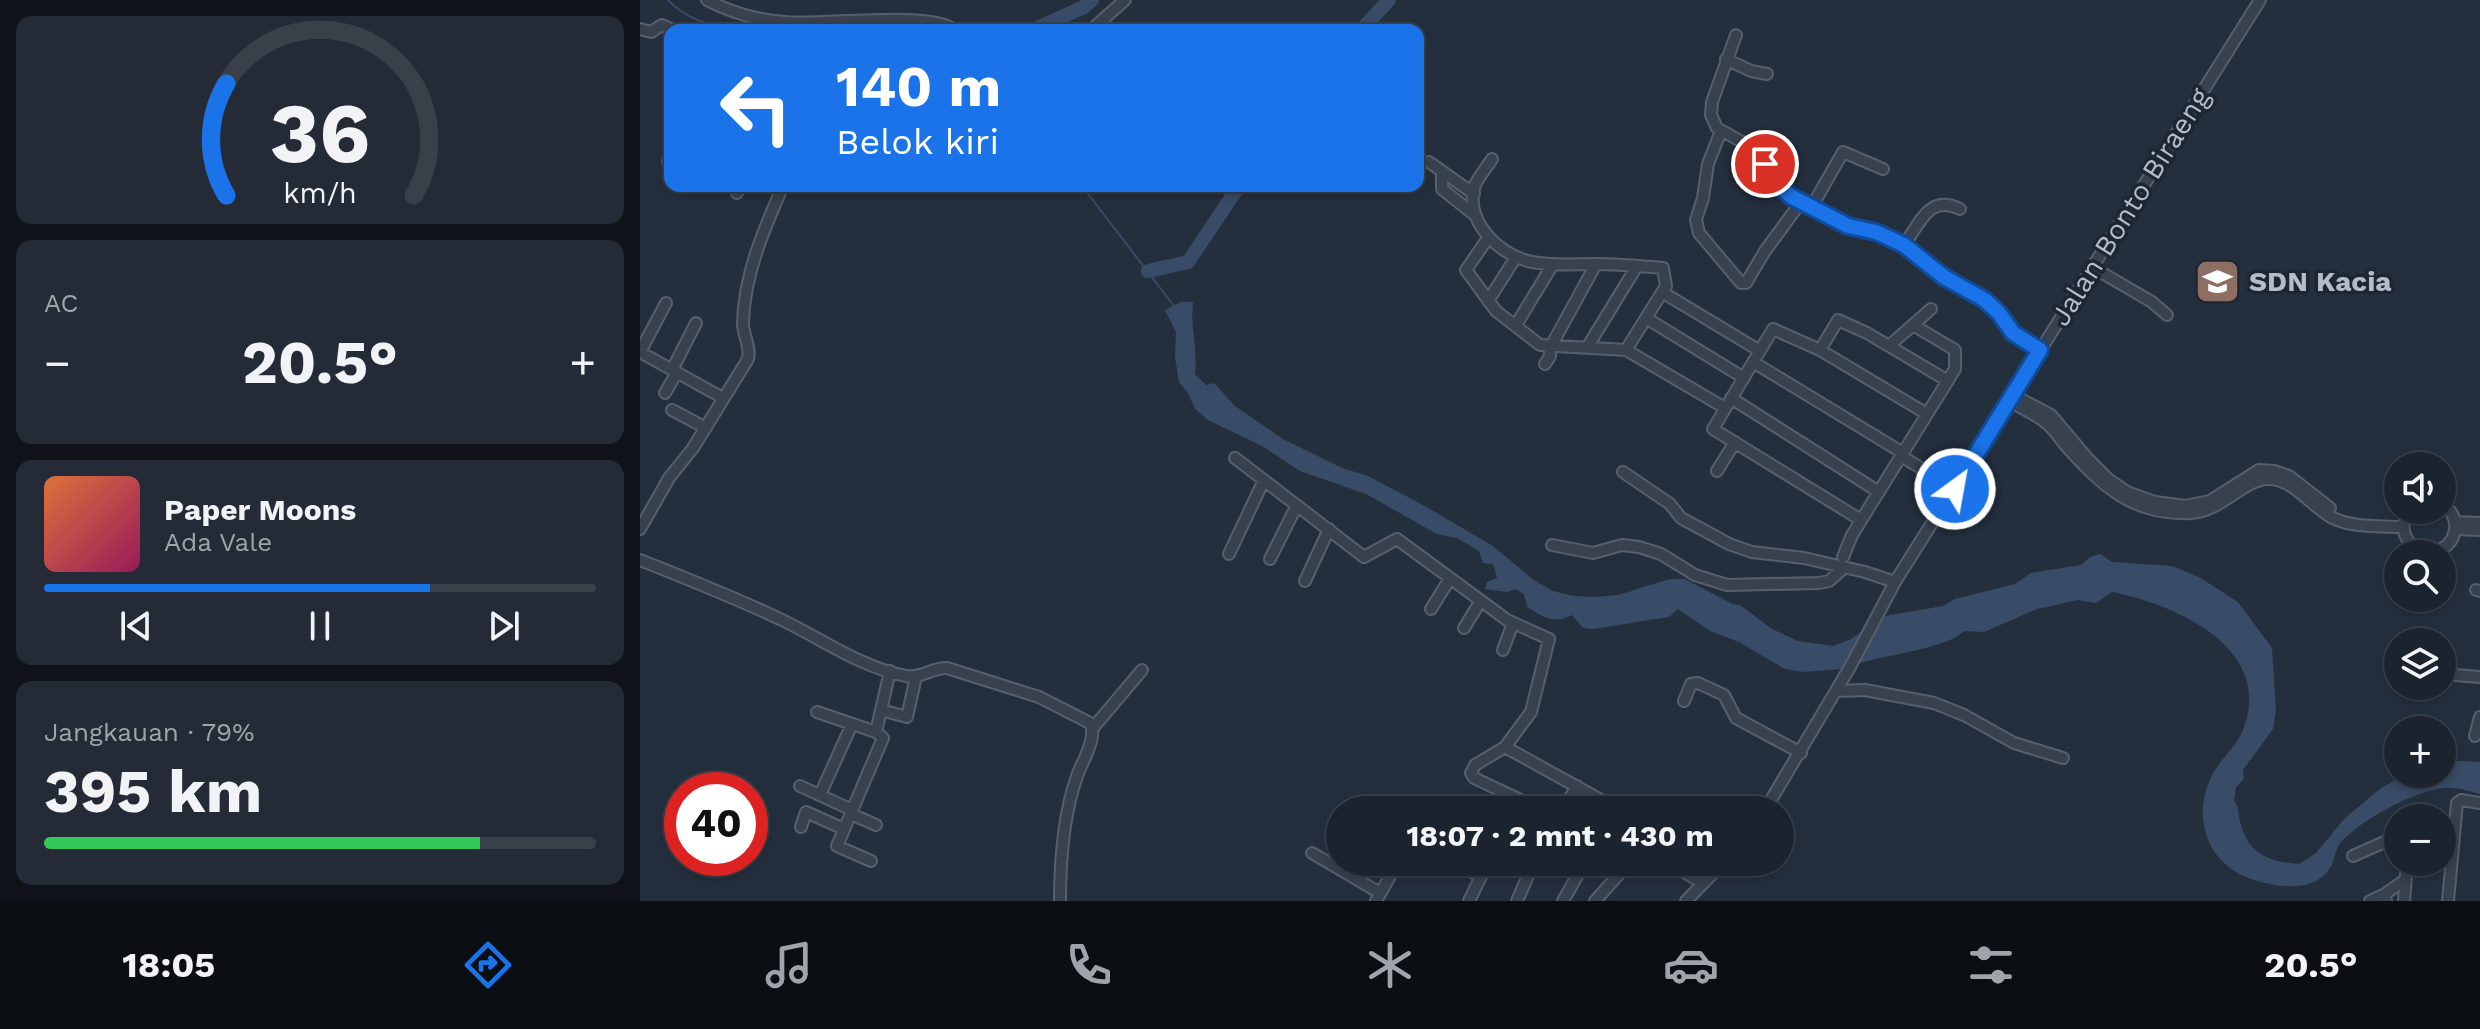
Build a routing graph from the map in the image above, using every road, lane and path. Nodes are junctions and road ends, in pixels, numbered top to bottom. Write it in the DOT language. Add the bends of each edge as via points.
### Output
graph roads {
  1 [pos="707,0"];
  2 [pos="1125,0"];
  3 [pos="2260,0"];
  4 [pos="807,24"];
  5 [pos="900,24"];
  6 [pos="940,24"];
  7 [pos="1098,24"];
  8 [pos="664,26"];
  9 [pos="640,29"];
  10 [pos="1736,35"];
  11 [pos="1726,59"];
  12 [pos="1767,74"];
  13 [pos="1721,131"];
  14 [pos="1492,159"];
  15 [pos="1429,162"];
  16 [pos="1883,169"];
  17 [pos="1442,171"];
  18 [pos="780,192"];
  19 [pos="1474,194"];
  20 [pos="1806,205"];
  21 [pos="1960,209"];
  22 [pos="1476,216"];
  23 [pos="1488,238"];
  24 [pos="1904,245"];
  25 [pos="1516,257"];
  26 [pos="1553,264"];
  27 [pos="1596,264"];
  28 [pos="1637,266"];
  29 [pos="2092,267"];
  30 [pos="1662,292"];
  31 [pos="1488,301"];
  32 [pos="666,303"];
  33 [pos="1931,309"];
  34 [pos="2167,315"];
  35 [pos="1646,318"];
  36 [pos="696,323"];
  37 [pos="1516,325"];
  38 [pos="1913,325"];
  39 [pos="1588,346"];
  40 [pos="1889,346"];
  41 [pos="1550,348"];
  42 [pos="1626,350"];
  43 [pos="1820,350"];
  44 [pos="2040,350"];
  45 [pos="1760,351"];
  46 [pos="643,360"];
  47 [pos="1753,362"];
  48 [pos="1545,364"];
  49 [pos="674,371"];
  50 [pos="1744,378"];
  51 [pos="1948,381"];
  52 [pos="665,393"];
  53 [pos="723,398"];
  54 [pos="2011,398"];
  55 [pos="1728,403"];
  56 [pos="672,410"];
  57 [pos="1927,414"];
  58 [pos="706,428"];
  59 [pos="1735,442"];
  60 [pos="1903,453"];
  61 [pos="1235,458"];
  62 [pos="1717,471"];
  63 [pos="1623,472"];
  64 [pos="1264,480"];
  65 [pos="1957,486"];
  66 [pos="1879,492"];
  67 [pos="1297,505"];
  68 [pos="2384,518"];
  69 [pos="1861,520"];
  70 [pos="2480,523"];
  71 [pos="2405,524"];
  72 [pos="2455,525"];
  73 [pos="640,529"];
  74 [pos="1329,529"];
  75 [pos="2480,530"];
  76 [pos="1552,545"];
  77 [pos="1229,554"];
  78 [pos="1270,559"];
  79 [pos="640,560"];
  80 [pos="1844,562"];
  81 [pos="1449,580"];
  82 [pos="1305,581"];
  83 [pos="1895,582"];
  84 [pos="1480,602"];
  85 [pos="1431,609"];
  86 [pos="1513,623"];
  87 [pos="1464,628"];
  88 [pos="1503,650"];
  89 [pos="1142,670"];
  90 [pos="890,671"];
  91 [pos="2456,675"];
  92 [pos="916,677"];
  93 [pos="2480,677"];
  94 [pos="1836,691"];
  95 [pos="1684,701"];
  96 [pos="881,710"];
  97 [pos="817,712"];
  98 [pos="2480,717"];
  99 [pos="852,724"];
  100 [pos="1093,728"];
  101 [pos="876,732"];
  102 [pos="2475,736"];
  103 [pos="1505,747"];
  104 [pos="1801,753"];
  105 [pos="2063,758"];
  106 [pos="800,786"];
  107 [pos="1577,786"];
  108 [pos="820,795"];
  109 [pos="1513,796"];
  110 [pos="1571,796"];
  111 [pos="1594,796"];
  112 [pos="1774,796"];
  113 [pos="2480,803"];
  114 [pos="851,812"];
  115 [pos="876,825"];
  116 [pos="801,827"];
  117 [pos="844,829"];
  118 [pos="2384,842"];
  119 [pos="1312,853"];
  120 [pos="2353,856"];
  121 [pos="871,861"];
  122 [pos="1390,876"];
  123 [pos="1481,876"];
  124 [pos="1528,876"];
  125 [pos="1577,876"];
  126 [pos="1617,876"];
  127 [pos="1691,876"];
  128 [pos="1710,876"];
  129 [pos="2405,876"];
  130 [pos="2405,880"];
  131 [pos="1703,883"];
  132 [pos="1378,897"];
  133 [pos="2385,897"];
  134 [pos="1060,901"];
  135 [pos="1469,901"];
  136 [pos="1517,901"];
  137 [pos="1563,901"];
  138 [pos="1595,901"];
  139 [pos="1686,901"];
  140 [pos="2370,901"];
  141 [pos="2404,901"];
  142 [pos="2448,901"];
  1 -- 4 [label="street" via="732,11"];
  2 -- 7 [label="street"];
  3 -- 29 [label="street, Jalan Bonto Biraeng"];
  5 -- 6 [label="street"];
  8 -- 9 [label="street" via="651,32"];
  10 -- 11 [label="street"];
  11 -- 12 [label="street"];
  11 -- 13 [label="street" via="1711,108 1713,123"];
  13 -- 20 [label="street" via="1753,148 1779,186"];
  13 -- 20 [label="street" via="1708,164 1696,225 1741,283"];
  14 -- 19 [label="street"];
  15 -- 17 [label="street"];
  16 -- 20 [label="street" via="1843,152"];
  17 -- 19 [label="street"];
  17 -- 22 [label="street" via="1442,189"];
  18 -- 53 [label="street" via="747,281 743,323 749,356"];
  19 -- 22 [label="street"];
  20 -- 24 [label="street"];
  21 -- 24 [label="street" via="1944,203 1934,206"];
  22 -- 23 [label="street"];
  23 -- 25 [label="street"];
  23 -- 31 [label="street" via="1466,270"];
  24 -- 44 [label="street" via="1944,277 1985,300 2013,333"];
  25 -- 26 [label="street"];
  25 -- 31 [label="street"];
  26 -- 27 [label="street"];
  26 -- 37 [label="street"];
  27 -- 28 [label="street"];
  27 -- 41 [label="street"];
  28 -- 30 [label="street" via="1663,268"];
  28 -- 39 [label="street"];
  29 -- 34 [label="street"];
  29 -- 44 [label="street, Jalan Bonto Biraeng"];
  30 -- 35 [label="street"];
  30 -- 45 [label="street"];
  31 -- 37 [label="street"];
  32 -- 46 [label="street" via="640,352"];
  33 -- 38 [label="street"];
  35 -- 42 [label="street"];
  35 -- 50 [label="street"];
  36 -- 49 [label="street"];
  37 -- 41 [label="street"];
  38 -- 40 [label="street"];
  38 -- 51 [label="street" via="1955,350 1955,369"];
  39 -- 41 [label="street"];
  39 -- 42 [label="street"];
  40 -- 43 [label="street" via="1838,320"];
  40 -- 51 [label="street"];
  41 -- 48 [label="street"];
  42 -- 55 [label="street"];
  43 -- 45 [label="street" via="1773,329"];
  43 -- 57 [label="street"];
  44 -- 54 [label="street, Jalan Bonto Biraeng"];
  45 -- 47 [label="street"];
  46 -- 49 [label="street"];
  47 -- 50 [label="street"];
  47 -- 60 [label="street"];
  49 -- 52 [label="street"];
  49 -- 53 [label="street"];
  50 -- 55 [label="street"];
  51 -- 57 [label="street"];
  53 -- 58 [label="street"];
  54 -- 65 [label="street, Jalan Bonto Biraeng"];
  54 -- 68 [label="street" via="2051,415 2108,479 2155,502 2185,506 2210,501 2259,470 2274,471 2346,516"];
  55 -- 59 [label="street" via="1713,429"];
  55 -- 66 [label="street"];
  56 -- 58 [label="street"];
  57 -- 60 [label="street"];
  58 -- 73 [label="street"];
  59 -- 62 [label="street"];
  59 -- 69 [label="street"];
  60 -- 65 [label="street"];
  60 -- 66 [label="street"];
  61 -- 64 [label="street"];
  63 -- 80 [label="street" via="1670,504 1681,518 1729,544 1752,552"];
  64 -- 67 [label="street"];
  64 -- 77 [label="street"];
  65 -- 83 [label="street, Jalan Bonto Biraeng"];
  66 -- 69 [label="street"];
  67 -- 74 [label="street"];
  67 -- 78 [label="street"];
  69 -- 80 [label="street"];
  70 -- 72 [label="street"];
  71 -- 72 [label="street" via="2406,539 2428,552 2450,541"];
  72 -- 75 [label="street"];
  74 -- 81 [label="street" via="1364,557 1397,539"];
  74 -- 82 [label="street"];
  76 -- 80 [label="street" via="1593,553 1622,545 1639,547 1695,575 1737,586 1829,581"];
  79 -- 90 [label="street"];
  80 -- 83 [label="street"];
  81 -- 84 [label="street"];
  81 -- 85 [label="street"];
  83 -- 94 [label="street, Jalan Bonto Biraeng"];
  84 -- 86 [label="street"];
  84 -- 87 [label="street"];
  86 -- 88 [label="street"];
  86 -- 103 [label="street" via="1549,639 1531,712"];
  89 -- 100 [label="street"];
  90 -- 92 [label="street"];
  90 -- 96 [label="street"];
  91 -- 93 [label="street"];
  92 -- 96 [label="street" via="907,717"];
  92 -- 100 [label="street" via="947,668 1060,705"];
  94 -- 104 [label="street, Jalan Bonto Biraeng"];
  94 -- 105 [label="street" via="1865,690 1934,703 2014,743"];
  95 -- 104 [label="street" via="1691,684 1701,684 1726,697 1735,717"];
  96 -- 101 [label="street"];
  97 -- 99 [label="street"];
  98 -- 102 [label="street"];
  99 -- 101 [label="street"];
  99 -- 108 [label="street"];
  100 -- 134 [label="street" via="1065,823"];
  101 -- 114 [label="street" via="883,738"];
  103 -- 107 [label="street"];
  103 -- 109 [label="street" via="1475,765 1472,776"];
  104 -- 112 [label="street, Jalan Bonto Biraeng"];
  106 -- 108 [label="street"];
  107 -- 110 [label="street"];
  107 -- 111 [label="street"];
  108 -- 114 [label="street"];
  113 -- 142 [label="street" via="2457,803"];
  114 -- 115 [label="street"];
  114 -- 117 [label="street"];
  116 -- 117 [label="street" via="806,812"];
  117 -- 121 [label="street" via="837,846"];
  118 -- 120 [label="street"];
  119 -- 132 [label="street"];
  122 -- 132 [label="street"];
  123 -- 135 [label="street"];
  124 -- 136 [label="street"];
  125 -- 137 [label="street"];
  126 -- 138 [label="street"];
  127 -- 131 [label="street"];
  128 -- 131 [label="street"];
  129 -- 130 [label="street"];
  130 -- 133 [label="street"];
  130 -- 141 [label="street"];
  131 -- 139 [label="street"];
  133 -- 140 [label="street"];
}
